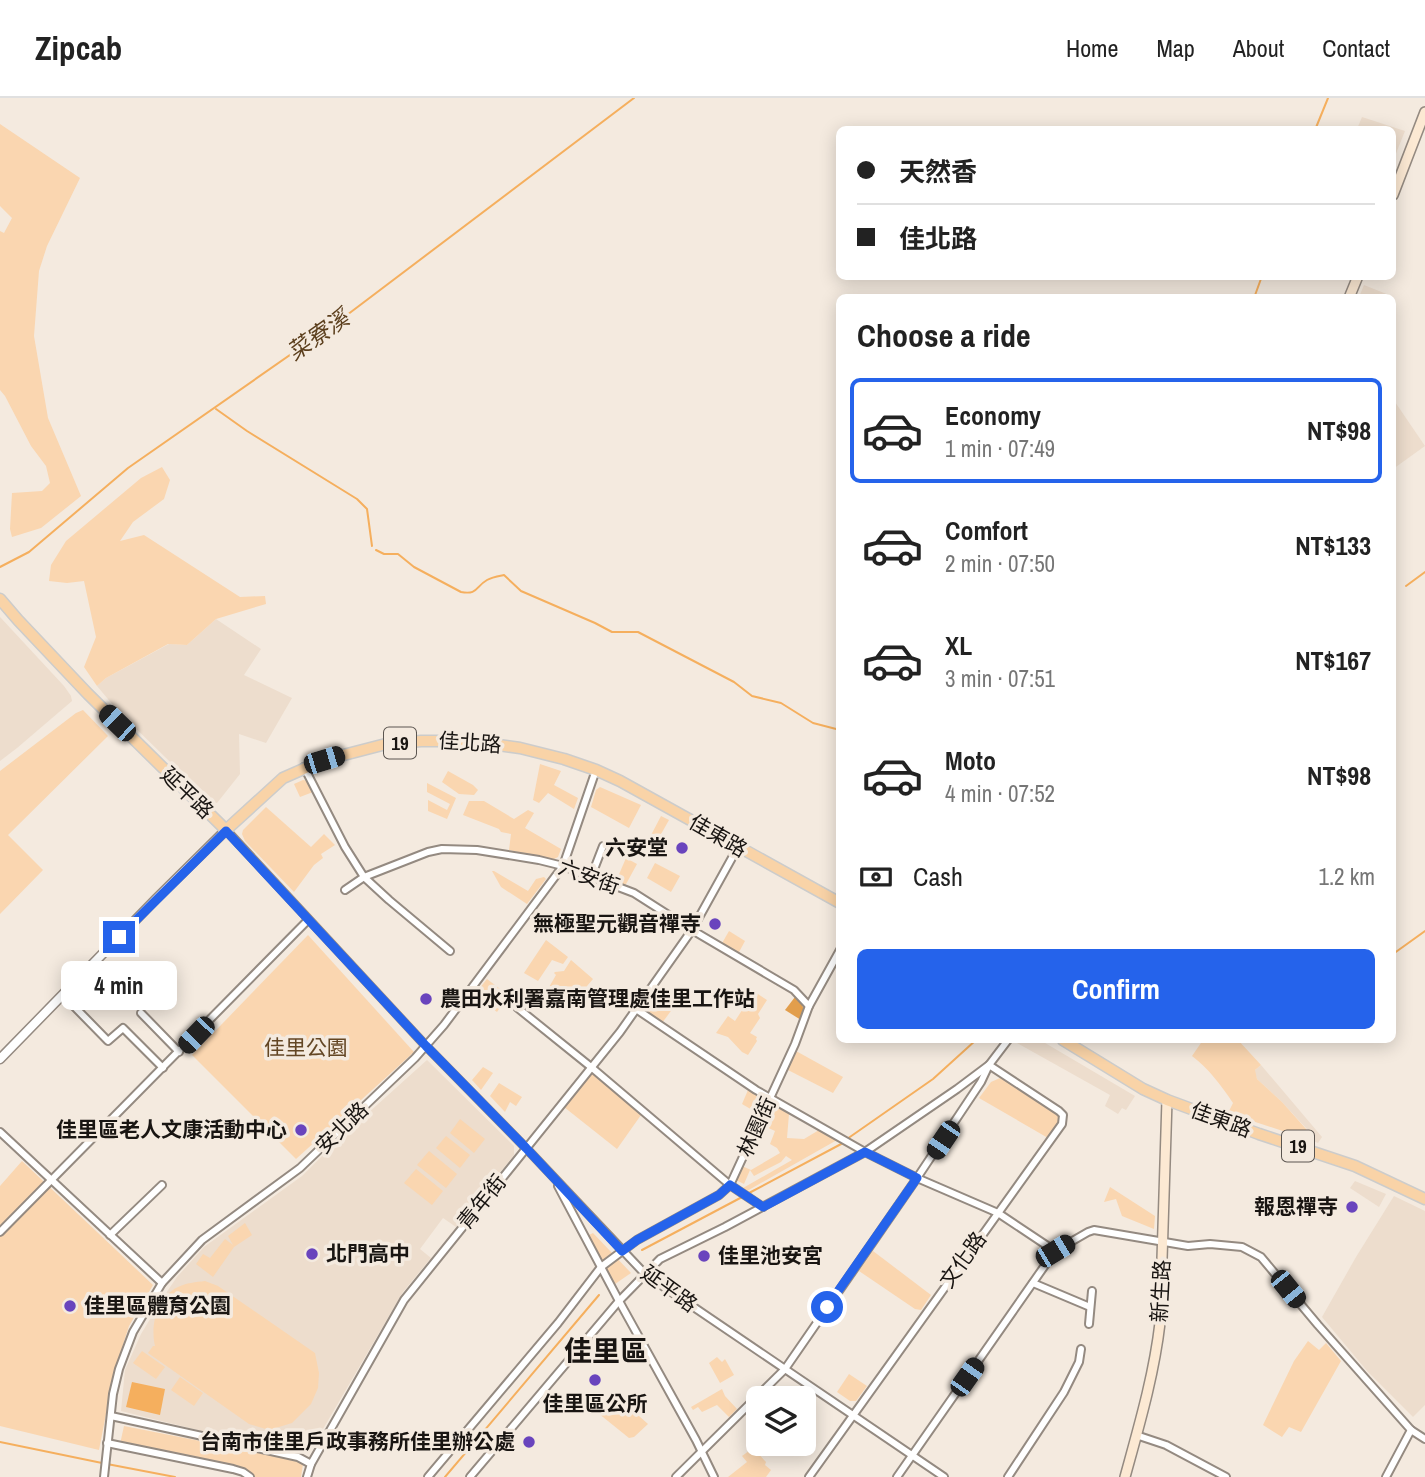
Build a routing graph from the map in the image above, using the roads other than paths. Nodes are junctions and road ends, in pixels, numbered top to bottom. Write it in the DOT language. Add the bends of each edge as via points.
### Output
graph roads {
  1 [pos="1425,112"];
  2 [pos="1396,187"];
  3 [pos="0,599"];
  4 [pos="304,768"];
  5 [pos="596,771"];
  6 [pos="226,831"];
  7 [pos="603,846"];
  8 [pos="738,847"];
  9 [pos="563,866"];
  10 [pos="364,877"];
  11 [pos="592,877"];
  12 [pos="345,890"];
  13 [pos="836,901"];
  14 [pos="308,920"];
  15 [pos="692,930"];
  16 [pos="450,951"];
  17 [pos="836,957"];
  18 [pos="63,995"];
  19 [pos="509,1001"];
  20 [pos="809,1006"];
  21 [pos="636,1009"];
  22 [pos="141,1013"];
  23 [pos="1006,1043"];
  24 [pos="1068,1043"];
  25 [pos="426,1046"];
  26 [pos="179,1052"];
  27 [pos="0,1059"];
  28 [pos="989,1065"];
  29 [pos="163,1068"];
  30 [pos="591,1068"];
  31 [pos="770,1098"];
  32 [pos="1167,1100"];
  33 [pos="0,1132"];
  34 [pos="526,1148"];
  35 [pos="865,1152"];
  36 [pos="917,1178"];
  37 [pos="555,1179"];
  38 [pos="52,1180"];
  39 [pos="162,1185"];
  40 [pos="730,1185"];
  41 [pos="1425,1199"];
  42 [pos="763,1207"];
  43 [pos="998,1213"];
  44 [pos="0,1232"];
  45 [pos="110,1235"];
  46 [pos="1163,1241"];
  47 [pos="622,1251"];
  48 [pos="1055,1251"];
  49 [pos="601,1268"];
  50 [pos="645,1274"];
  51 [pos="162,1283"];
  52 [pos="1033,1283"];
  53 [pos="1092,1291"];
  54 [pos="619,1301"];
  55 [pos="1090,1307"];
  56 [pos="1089,1324"];
  57 [pos="1081,1349"];
  58 [pos="785,1369"];
  59 [pos="111,1416"];
  60 [pos="853,1416"];
  61 [pos="1411,1430"];
  62 [pos="1136,1435"];
  63 [pos="1425,1439"];
  64 [pos="107,1443"];
  65 [pos="701,1452"];
  66 [pos="912,1455"];
  67 [pos="311,1464"];
  68 [pos="105,1474"];
  69 [pos="250,1477"];
  70 [pos="307,1477"];
  71 [pos="428,1477"];
  72 [pos="470,1477"];
  73 [pos="676,1477"];
  74 [pos="714,1477"];
  75 [pos="809,1477"];
  76 [pos="897,1477"];
  77 [pos="944,1477"];
  78 [pos="1008,1477"];
  79 [pos="1125,1477"];
  80 [pos="1226,1477"];
  81 [pos="1386,1477"];
  1 -- 2 [label="main road"];
  3 -- 6 [label="main road, 延平路"];
  4 -- 5 [label="main road, 佳北路 / 19" via="386,744 454,740 520,748"];
  4 -- 6 [label="main road, 佳北路 / 19" via="283,778"];
  4 -- 10 [label="street"];
  5 -- 8 [label="main road, 佳東路 / 19"];
  5 -- 9 [label="street, 安北路"];
  6 -- 14 [label="street, 延平路"];
  6 -- 18 [label="street, 佳北路"];
  7 -- 11 [label="street"];
  8 -- 13 [label="main road, 佳東路 / 19"];
  8 -- 15 [label="street, 青年街"];
  9 -- 10 [label="street, 六安街" via="477,850 442,849"];
  9 -- 11 [label="street, 六安街"];
  9 -- 25 [label="street, 安北路"];
  10 -- 12 [label="street, 六安街"];
  10 -- 16 [label="street"];
  11 -- 15 [label="street, 六安街" via="634,893"];
  14 -- 25 [label="street, 延平路"];
  14 -- 26 [label="street"];
  15 -- 20 [label="street, 六安街" via="794,990"];
  15 -- 21 [label="street, 青年街"];
  17 -- 20 [label="street, 林園街"];
  18 -- 27 [label="street, 佳北路"];
  18 -- 29 [label="street" via="108,1041 124,1028"];
  19 -- 30 [label="street"];
  20 -- 31 [label="street, 林園街"];
  21 -- 30 [label="street, 青年街"];
  21 -- 31 [label="street"];
  22 -- 26 [label="street"];
  23 -- 28 [label="street"];
  24 -- 32 [label="main road, 佳東路 / 19"];
  25 -- 34 [label="street, 延平路"];
  25 -- 51 [label="street, 安北路" via="300,1168 202,1240"];
  26 -- 29 [label="street"];
  28 -- 35 [label="street"];
  28 -- 36 [label="street"];
  28 -- 43 [label="street, 文化路" via="1059,1111 1063,1120"];
  29 -- 38 [label="street"];
  30 -- 34 [label="street, 青年街"];
  30 -- 40 [label="street"];
  31 -- 35 [label="street"];
  31 -- 40 [label="street, 林園街"];
  32 -- 41 [label="main road, 佳東路 / 19" via="1355,1166"];
  32 -- 46 [label="main road, 新生路"];
  33 -- 38 [label="street"];
  34 -- 37 [label="street, 延平路"];
  34 -- 67 [label="street, 青年街" via="404,1300"];
  35 -- 36 [label="street"];
  35 -- 42 [label="street"];
  36 -- 43 [label="street"];
  36 -- 58 [label="street"];
  37 -- 47 [label="street, 延平路"];
  37 -- 49 [label="street"];
  38 -- 44 [label="street"];
  38 -- 45 [label="street"];
  39 -- 45 [label="street"];
  40 -- 42 [label="street"];
  40 -- 47 [label="street"];
  42 -- 50 [label="street" via="660,1259"];
  43 -- 48 [label="street"];
  43 -- 60 [label="street, 文化路"];
  45 -- 51 [label="street"];
  46 -- 48 [label="street" via="1094,1230"];
  46 -- 61 [label="street" via="1242,1247 1261,1257"];
  46 -- 62 [label="main road, 新生路" via="1157,1353"];
  47 -- 49 [label="street"];
  47 -- 50 [label="street, 延平路"];
  48 -- 52 [label="street"];
  49 -- 54 [label="street"];
  49 -- 71 [label="street"];
  50 -- 54 [label="street"];
  50 -- 58 [label="street, 延平路"];
  51 -- 59 [label="street, 安北路" via="133,1332 119,1369"];
  52 -- 55 [label="street"];
  52 -- 66 [label="street"];
  53 -- 55 [label="street"];
  54 -- 65 [label="street"];
  54 -- 72 [label="street"];
  55 -- 56 [label="street"];
  57 -- 78 [label="street" via="1064,1392"];
  58 -- 60 [label="street, 延平路"];
  58 -- 65 [label="street"];
  59 -- 64 [label="street, 安北路"];
  59 -- 67 [label="street" via="298,1457"];
  60 -- 66 [label="street, 延平路"];
  60 -- 75 [label="street, 文化路"];
  61 -- 63 [label="street"];
  61 -- 81 [label="street"];
  62 -- 79 [label="main road, 新生路"];
  62 -- 80 [label="street" via="1166,1444"];
  64 -- 68 [label="street, 安北路"];
  64 -- 69 [label="street" via="233,1469"];
  65 -- 73 [label="street"];
  65 -- 74 [label="street"];
  66 -- 76 [label="street"];
  66 -- 77 [label="street, 延平路"];
  67 -- 70 [label="street, 青年街"];
}
